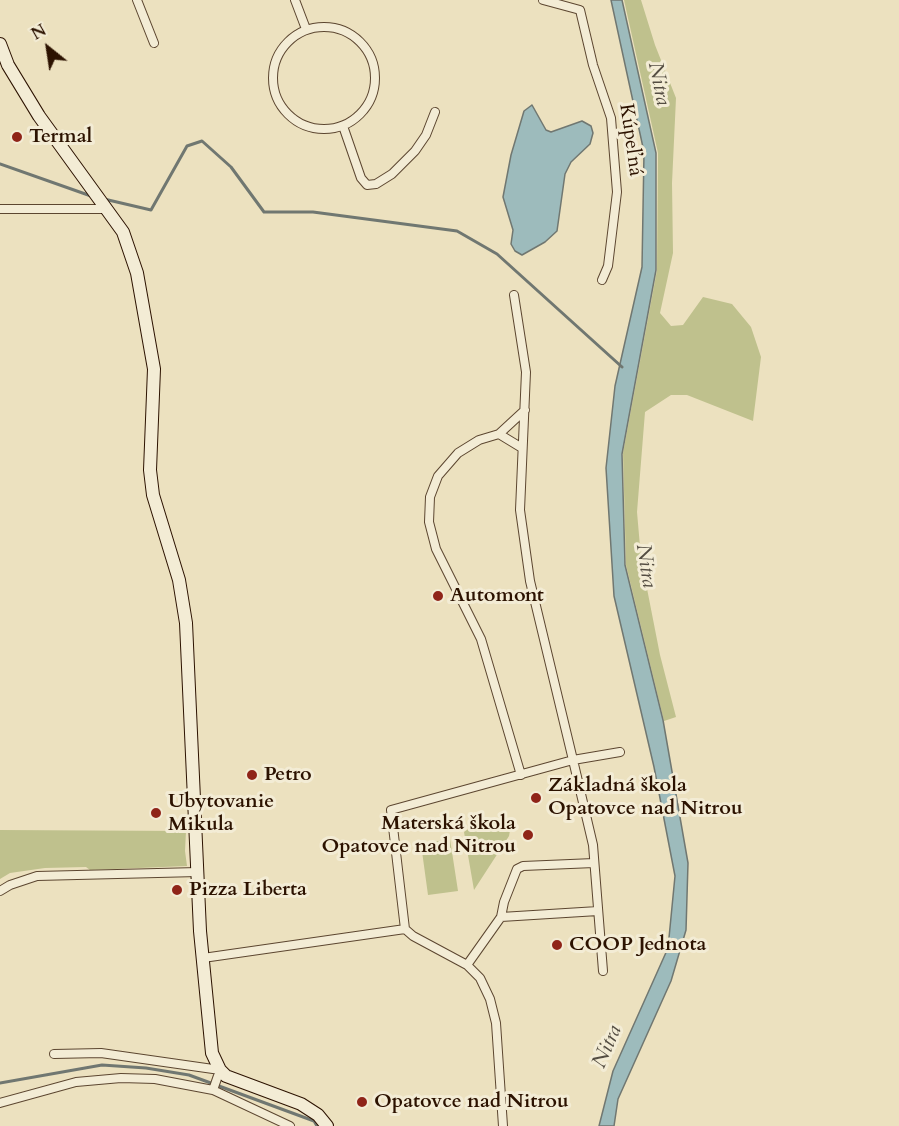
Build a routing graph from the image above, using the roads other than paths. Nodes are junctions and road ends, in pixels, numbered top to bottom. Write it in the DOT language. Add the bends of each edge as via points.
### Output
graph roads {
  1 [pos="137,0"];
  2 [pos="295,0"];
  3 [pos="543,0"];
  4 [pos="306,29"];
  5 [pos="154,43"];
  6 [pos="0,44"];
  7 [pos="435,112"];
  8 [pos="344,126"];
  9 [pos="0,209"];
  10 [pos="106,209"];
  11 [pos="602,280"];
  12 [pos="514,295"];
  13 [pos="525,410"];
  14 [pos="499,434"];
  15 [pos="522,448"];
  16 [pos="620,752"];
  17 [pos="573,760"];
  18 [pos="521,775"];
  19 [pos="594,863"];
  20 [pos="198,872"];
  21 [pos="0,891"];
  22 [pos="598,911"];
  23 [pos="501,917"];
  24 [pos="405,929"];
  25 [pos="203,958"];
  26 [pos="468,965"];
  27 [pos="603,970"];
  28 [pos="54,1054"];
  29 [pos="219,1075"];
  30 [pos="213,1090"];
  31 [pos="0,1103"];
  32 [pos="290,1126"];
  33 [pos="327,1126"];
  34 [pos="503,1126"];
  1 -- 5 [label="street"];
  2 -- 4 [label="street"];
  3 -- 11 [label="street, Kúpeľná" via="580,10 611,118 617,192 608,267"];
  4 -- 8 [label="street" via="326,26 345,30 362,42 373,59 376,79 372,98 360,115"];
  4 -- 8 [label="street" via="289,40 277,56 272,76 276,96 287,114 303,125 323,129"];
  6 -- 10 [label="street" via="39,116"];
  7 -- 8 [label="street" via="415,151 376,184 367,185 362,178"];
  9 -- 10 [label="street"];
  10 -- 20 [label="street" via="132,250 154,369 150,470 153,495 179,580 186,623"];
  12 -- 13 [label="street" via="526,372"];
  13 -- 14 [label="street"];
  13 -- 15 [label="street"];
  14 -- 15 [label="street"];
  14 -- 18 [label="street" via="458,453 438,476 430,497 429,522 436,549 481,639"];
  15 -- 17 [label="street" via="520,510 530,581"];
  16 -- 17 [label="street"];
  17 -- 18 [label="street"];
  17 -- 19 [label="street"];
  18 -- 24 [label="street" via="391,810"];
  19 -- 22 [label="street"];
  19 -- 23 [label="street" via="517,869"];
  20 -- 21 [label="street" via="37,876"];
  20 -- 25 [label="street"];
  22 -- 23 [label="street"];
  22 -- 27 [label="street"];
  23 -- 26 [label="street"];
  24 -- 25 [label="street"];
  24 -- 26 [label="street"];
  25 -- 29 [label="street" via="212,1053"];
  26 -- 34 [label="street" via="480,978 496,1023"];
  28 -- 29 [label="street" via="101,1053"];
  29 -- 30 [label="street"];
  29 -- 33 [label="street" via="301,1104"];
  30 -- 31 [label="street" via="155,1079 121,1078 76,1082"];
  30 -- 32 [label="street"];
}
